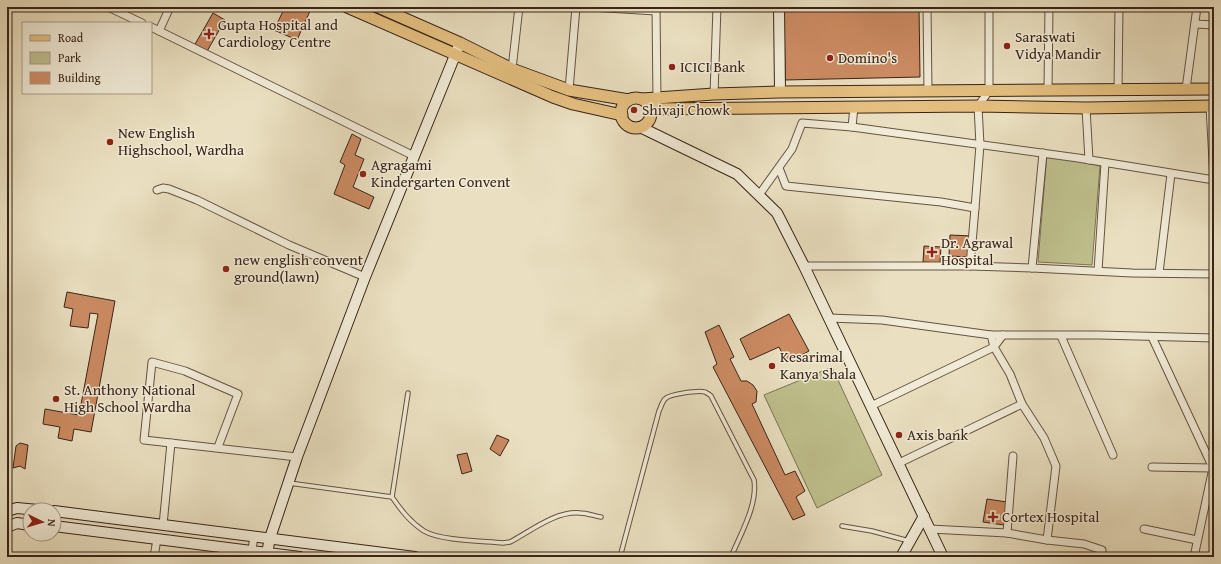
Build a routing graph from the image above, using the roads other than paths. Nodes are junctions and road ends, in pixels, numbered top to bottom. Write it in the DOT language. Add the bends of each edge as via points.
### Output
graph roads {
  1 [pos="108,7"];
  2 [pos="170,7"];
  3 [pos="347,7"];
  4 [pos="378,7"];
  5 [pos="519,7"];
  6 [pos="576,7"];
  7 [pos="590,7"];
  8 [pos="717,7"];
  9 [pos="779,7"];
  10 [pos="927,7"];
  11 [pos="989,7"];
  12 [pos="1049,7"];
  13 [pos="1119,7"];
  14 [pos="1197,7"];
  15 [pos="656,9"];
  16 [pos="140,22"];
  17 [pos="1195,24"];
  18 [pos="1214,25"];
  19 [pos="152,28"];
  20 [pos="159,31"];
  21 [pos="460,44"];
  22 [pos="456,55"];
  23 [pos="512,69"];
  24 [pos="1186,89"];
  25 [pos="1214,89"];
  26 [pos="569,90"];
  27 [pos="1048,90"];
  28 [pos="1118,90"];
  29 [pos="928,91"];
  30 [pos="989,91"];
  31 [pos="780,92"];
  32 [pos="714,94"];
  33 [pos="656,98"];
  34 [pos="642,99"];
  35 [pos="629,100"];
  36 [pos="978,106"];
  37 [pos="1212,106"];
  38 [pos="801,107"];
  39 [pos="854,107"];
  40 [pos="1086,108"];
  41 [pos="656,109"];
  42 [pos="622,115"];
  43 [pos="802,123"];
  44 [pos="852,127"];
  45 [pos="645,129"];
  46 [pos="980,145"];
  47 [pos="1043,153"];
  48 [pos="414,156"];
  49 [pos="1089,160"];
  50 [pos="1106,162"];
  51 [pos="779,168"];
  52 [pos="1171,174"];
  53 [pos="1214,180"];
  54 [pos="157,190"];
  55 [pos="759,195"];
  56 [pos="974,208"];
  57 [pos="804,266"];
  58 [pos="970,266"];
  59 [pos="1032,268"];
  60 [pos="1098,271"];
  61 [pos="1159,273"];
  62 [pos="1214,274"];
  63 [pos="365,277"];
  64 [pos="829,318"];
  65 [pos="991,335"];
  66 [pos="1003,335"];
  67 [pos="1061,336"];
  68 [pos="1152,337"];
  69 [pos="1214,338"];
  70 [pos="994,347"];
  71 [pos="408,393"];
  72 [pos="1022,404"];
  73 [pos="871,406"];
  74 [pos="171,443"];
  75 [pos="218,448"];
  76 [pos="1113,454"];
  77 [pos="1013,456"];
  78 [pos="297,457"];
  79 [pos="898,463"];
  80 [pos="1152,467"];
  81 [pos="1213,468"];
  82 [pos="288,483"];
  83 [pos="392,497"];
  84 [pos="22,508"];
  85 [pos="7,512"];
  86 [pos="62,512"];
  87 [pos="924,516"];
  88 [pos="601,517"];
  89 [pos="22,523"];
  90 [pos="163,524"];
  91 [pos="842,526"];
  92 [pos="7,527"];
  93 [pos="62,527"];
  94 [pos="930,529"];
  95 [pos="1144,529"];
  96 [pos="1007,533"];
  97 [pos="254,536"];
  98 [pos="270,538"];
  99 [pos="157,539"];
  100 [pos="1047,540"];
  101 [pos="1197,540"];
  102 [pos="909,541"];
  103 [pos="267,553"];
  104 [pos="252,554"];
  105 [pos="154,557"];
  106 [pos="300,557"];
  107 [pos="415,557"];
  108 [pos="620,557"];
  109 [pos="731,557"];
  110 [pos="901,557"];
  111 [pos="943,557"];
  112 [pos="1101,557"];
  113 [pos="1194,557"];
  1 -- 16 [label="street"];
  2 -- 20 [label="street"];
  3 -- 22 [label="main road"];
  4 -- 21 [label="main road"];
  5 -- 23 [label="street"];
  6 -- 26 [label="street"];
  7 -- 15 [label="street"];
  8 -- 32 [label="street"];
  9 -- 31 [label="main road"];
  10 -- 29 [label="street"];
  11 -- 30 [label="street"];
  12 -- 27 [label="street"];
  13 -- 28 [label="street"];
  14 -- 17 [label="street"];
  15 -- 33 [label="street"];
  17 -- 18 [label="street"];
  17 -- 24 [label="street"];
  19 -- 20 [label="street"];
  20 -- 48 [label="street"];
  21 -- 22 [label="main road"];
  21 -- 23 [label="main road"];
  22 -- 42 [label="main road" via="573,104"];
  22 -- 48 [label="main road"];
  23 -- 26 [label="main road"];
  24 -- 25 [label="main road"];
  24 -- 28 [label="main road"];
  26 -- 35 [label="main road"];
  27 -- 28 [label="main road"];
  27 -- 30 [label="main road"];
  29 -- 30 [label="main road"];
  29 -- 31 [label="main road"];
  30 -- 36 [label="street"];
  31 -- 32 [label="main road"];
  32 -- 33 [label="main road"];
  33 -- 34 [label="main road"];
  33 -- 41 [label="street"];
  34 -- 35 [label="main road"];
  34 -- 41 [label="main road"];
  35 -- 42 [label="main road" via="623,107"];
  36 -- 39 [label="main road"];
  36 -- 40 [label="main road"];
  36 -- 46 [label="street"];
  37 -- 40 [label="main road"];
  37 -- 53 [label="street"];
  38 -- 39 [label="main road"];
  38 -- 41 [label="main road"];
  38 -- 43 [label="street"];
  39 -- 44 [label="street"];
  40 -- 49 [label="street"];
  41 -- 45 [label="main road" via="652,122"];
  42 -- 45 [label="main road" via="627,124"];
  43 -- 44 [label="street"];
  43 -- 51 [label="street" via="792,149"];
  44 -- 46 [label="street"];
  45 -- 55 [label="main road" via="737,174"];
  46 -- 47 [label="street"];
  46 -- 56 [label="street"];
  47 -- 49 [label="street"];
  47 -- 59 [label="street"];
  48 -- 63 [label="main road"];
  49 -- 50 [label="street"];
  50 -- 52 [label="street"];
  50 -- 60 [label="street"];
  51 -- 55 [label="street"];
  51 -- 56 [label="street" via="786,186 941,202"];
  52 -- 53 [label="street"];
  52 -- 61 [label="street"];
  54 -- 63 [label="street" via="169,189 197,200 289,245"];
  55 -- 57 [label="main road" via="777,213"];
  56 -- 58 [label="street"];
  57 -- 58 [label="street"];
  57 -- 64 [label="main road"];
  58 -- 59 [label="street"];
  59 -- 60 [label="street"];
  60 -- 61 [label="street"];
  61 -- 62 [label="street"];
  63 -- 78 [label="main road"];
  64 -- 65 [label="street" via="882,320"];
  64 -- 73 [label="main road"];
  65 -- 66 [label="street"];
  65 -- 70 [label="street"];
  66 -- 67 [label="street"];
  66 -- 70 [label="street"];
  67 -- 68 [label="street"];
  67 -- 76 [label="street"];
  68 -- 69 [label="street"];
  68 -- 81 [label="street"];
  70 -- 72 [label="street" via="1010,374"];
  70 -- 73 [label="street"];
  71 -- 83 [label="lane"];
  72 -- 79 [label="street"];
  72 -- 100 [label="street" via="1044,438 1056,466"];
  73 -- 79 [label="main road"];
  74 -- 75 [label="street"];
  74 -- 75 [label="street" via="144,440 152,362 185,371 238,394"];
  74 -- 90 [label="street"];
  75 -- 78 [label="street"];
  77 -- 96 [label="street"];
  78 -- 82 [label="main road"];
  79 -- 87 [label="main road"];
  80 -- 81 [label="street"];
  81 -- 101 [label="street"];
  82 -- 83 [label="lane"];
  82 -- 98 [label="main road"];
  83 -- 88 [label="lane" via="405,515 424,531 440,536 504,543 552,518 566,514 580,513"];
  84 -- 85 [label="main road"];
  86 -- 90 [label="main road"];
  87 -- 94 [label="main road"];
  87 -- 102 [label="main road"];
  89 -- 92 [label="main road"];
  90 -- 97 [label="main road"];
  91 -- 102 [label="lane"];
  93 -- 99 [label="main road"];
  94 -- 96 [label="street"];
  94 -- 111 [label="main road"];
  95 -- 101 [label="street"];
  96 -- 100 [label="street"];
  97 -- 98 [label="main road"];
  97 -- 104 [label="street"];
  98 -- 103 [label="main road"];
  98 -- 107 [label="main road"];
  99 -- 104 [label="main road"];
  99 -- 105 [label="street"];
  100 -- 112 [label="street" via="1084,544 1102,550"];
  101 -- 113 [label="street"];
  102 -- 110 [label="main road"];
  103 -- 104 [label="main road"];
  103 -- 106 [label="main road"];
  108 -- 109 [label="lane" via="662,404 670,396 698,391 711,396 754,480 752,504"];
}
